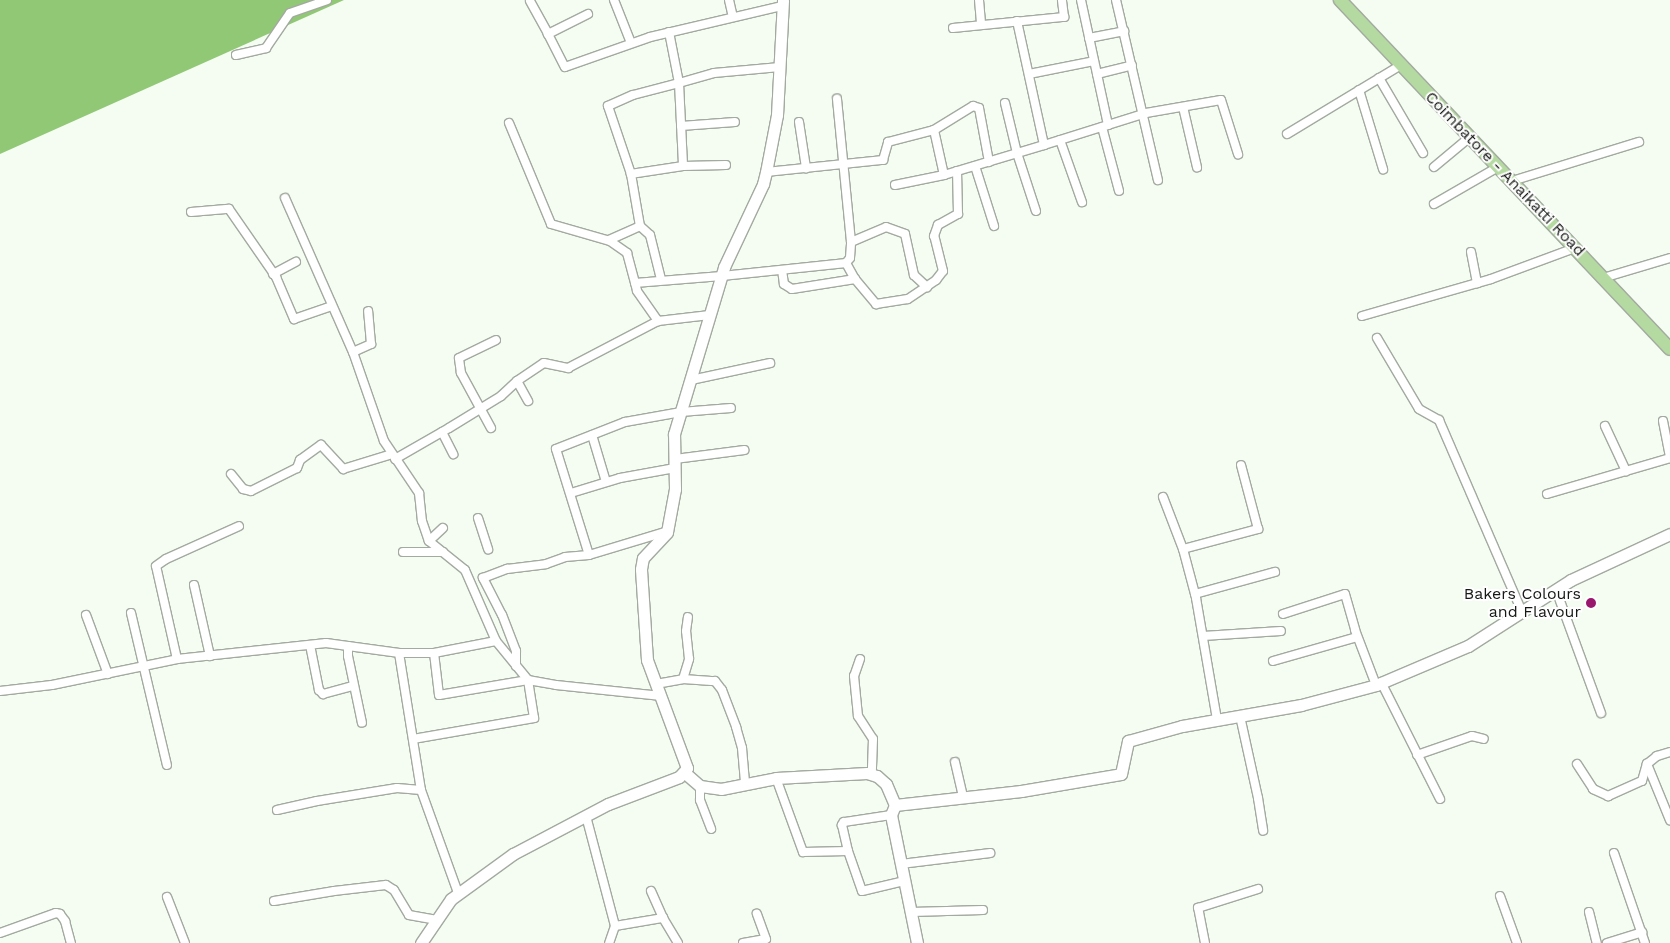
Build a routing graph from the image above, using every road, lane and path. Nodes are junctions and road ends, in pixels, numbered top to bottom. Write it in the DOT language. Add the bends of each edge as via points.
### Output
graph roads {
  1 [pos="327,0"];
  2 [pos="531,0"];
  3 [pos="614,0"];
  4 [pos="729,0"];
  5 [pos="979,0"];
  6 [pos="1062,0"];
  7 [pos="1081,0"];
  8 [pos="1116,0"];
  9 [pos="1340,0"];
  10 [pos="783,3"];
  11 [pos="588,14"];
  12 [pos="733,17"];
  13 [pos="1018,21"];
  14 [pos="981,25"];
  15 [pos="953,28"];
  16 [pos="1124,31"];
  17 [pos="668,32"];
  18 [pos="548,34"];
  19 [pos="1089,38"];
  20 [pos="631,44"];
  21 [pos="236,55"];
  22 [pos="1094,60"];
  23 [pos="1401,64"];
  24 [pos="1132,65"];
  25 [pos="780,67"];
  26 [pos="1029,74"];
  27 [pos="1097,74"];
  28 [pos="1379,78"];
  29 [pos="679,83"];
  30 [pos="1359,90"];
  31 [pos="838,99"];
  32 [pos="1005,103"];
  33 [pos="1183,107"];
  34 [pos="1143,114"];
  35 [pos="735,122"];
  36 [pos="799,122"];
  37 [pos="509,123"];
  38 [pos="681,126"];
  39 [pos="1105,126"];
  40 [pos="934,130"];
  41 [pos="1287,134"];
  42 [pos="1470,137"];
  43 [pos="1060,140"];
  44 [pos="1639,142"];
  45 [pos="1044,145"];
  46 [pos="1017,153"];
  47 [pos="1423,153"];
  48 [pos="1238,154"];
  49 [pos="989,162"];
  50 [pos="845,164"];
  51 [pos="726,165"];
  52 [pos="683,166"];
  53 [pos="975,166"];
  54 [pos="1197,167"];
  55 [pos="1434,167"];
  56 [pos="1498,167"];
  57 [pos="806,168"];
  58 [pos="1383,169"];
  59 [pos="766,172"];
  60 [pos="957,172"];
  61 [pos="631,174"];
  62 [pos="944,176"];
  63 [pos="1158,180"];
  64 [pos="1512,181"];
  65 [pos="895,185"];
  66 [pos="1119,191"];
  67 [pos="285,198"];
  68 [pos="1082,202"];
  69 [pos="1434,204"];
  70 [pos="1036,211"];
  71 [pos="191,212"];
  72 [pos="640,226"];
  73 [pos="994,226"];
  74 [pos="609,240"];
  75 [pos="851,242"];
  76 [pos="1575,248"];
  77 [pos="1471,252"];
  78 [pos="1670,258"];
  79 [pos="296,262"];
  80 [pos="846,263"];
  81 [pos="782,270"];
  82 [pos="273,274"];
  83 [pos="722,276"];
  84 [pos="1603,278"];
  85 [pos="661,279"];
  86 [pos="855,279"];
  87 [pos="635,282"];
  88 [pos="1477,284"];
  89 [pos="927,287"];
  90 [pos="332,306"];
  91 [pos="368,311"];
  92 [pos="710,315"];
  93 [pos="1362,316"];
  94 [pos="658,320"];
  95 [pos="1377,338"];
  96 [pos="496,340"];
  97 [pos="1670,349"];
  98 [pos="353,352"];
  99 [pos="770,364"];
  100 [pos="691,380"];
  101 [pos="517,381"];
  102 [pos="528,401"];
  103 [pos="731,408"];
  104 [pos="480,409"];
  105 [pos="681,412"];
  106 [pos="1663,421"];
  107 [pos="1605,426"];
  108 [pos="491,428"];
  109 [pos="442,432"];
  110 [pos="592,436"];
  111 [pos="744,450"];
  112 [pos="453,454"];
  113 [pos="394,456"];
  114 [pos="1670,458"];
  115 [pos="675,464"];
  116 [pos="1241,465"];
  117 [pos="1626,471"];
  118 [pos="231,474"];
  119 [pos="606,482"];
  120 [pos="571,493"];
  121 [pos="1547,494"];
  122 [pos="1163,497"];
  123 [pos="478,518"];
  124 [pos="239,526"];
  125 [pos="443,528"];
  126 [pos="667,532"];
  127 [pos="1670,534"];
  128 [pos="429,541"];
  129 [pos="488,549"];
  130 [pos="1183,549"];
  131 [pos="403,552"];
  132 [pos="443,552"];
  133 [pos="589,555"];
  134 [pos="1275,572"];
  135 [pos="194,585"];
  136 [pos="1556,590"];
  137 [pos="1195,594"];
  138 [pos="1522,612"];
  139 [pos="131,613"];
  140 [pos="1283,614"];
  141 [pos="86,615"];
  142 [pos="688,617"];
  143 [pos="1281,631"];
  144 [pos="1203,636"];
  145 [pos="1358,636"];
  146 [pos="496,641"];
  147 [pos="310,645"];
  148 [pos="348,646"];
  149 [pos="399,653"];
  150 [pos="434,653"];
  151 [pos="210,656"];
  152 [pos="177,659"];
  153 [pos="860,659"];
  154 [pos="1273,661"];
  155 [pos="144,666"];
  156 [pos="516,666"];
  157 [pos="108,674"];
  158 [pos="683,679"];
  159 [pos="528,680"];
  160 [pos="656,684"];
  161 [pos="1379,684"];
  162 [pos="353,686"];
  163 [pos="0,691"];
  164 [pos="661,696"];
  165 [pos="1601,713"];
  166 [pos="1240,716"];
  167 [pos="1217,720"];
  168 [pos="362,724"];
  169 [pos="413,739"];
  170 [pos="1484,739"];
  171 [pos="1670,752"];
  172 [pos="1417,755"];
  173 [pos="955,762"];
  174 [pos="1577,764"];
  175 [pos="1647,764"];
  176 [pos="167,765"];
  177 [pos="685,773"];
  178 [pos="872,775"];
  179 [pos="776,778"];
  180 [pos="745,784"];
  181 [pos="700,786"];
  182 [pos="421,790"];
  183 [pos="963,798"];
  184 [pos="1440,799"];
  185 [pos="277,810"];
  186 [pos="893,810"];
  187 [pos="586,816"];
  188 [pos="1670,820"];
  189 [pos="711,829"];
  190 [pos="1263,831"];
  191 [pos="848,851"];
  192 [pos="990,853"];
  193 [pos="1614,853"];
  194 [pos="901,864"];
  195 [pos="904,881"];
  196 [pos="1258,889"];
  197 [pos="651,891"];
  198 [pos="458,893"];
  199 [pos="167,896"];
  200 [pos="1500,896"];
  201 [pos="274,900"];
  202 [pos="983,910"];
  203 [pos="911,912"];
  204 [pos="1589,912"];
  205 [pos="757,914"];
  206 [pos="663,918"];
  207 [pos="436,920"];
  208 [pos="615,926"];
  209 [pos="1642,932"];
  210 [pos="0,933"];
  211 [pos="71,943"];
  212 [pos="185,943"];
  213 [pos="421,943"];
  214 [pos="609,943"];
  215 [pos="678,943"];
  216 [pos="743,943"];
  217 [pos="917,943"];
  218 [pos="1206,943"];
  219 [pos="1516,943"];
  220 [pos="1597,943"];
  221 [pos="1608,943"];
  222 [pos="1645,943"];
  1 -- 21 [label="street" via="290,13 266,48"];
  2 -- 18 [label="street"];
  3 -- 20 [label="street"];
  4 -- 12 [label="street"];
  5 -- 14 [label="street"];
  6 -- 13 [label="street" via="1064,17"];
  7 -- 19 [label="street"];
  8 -- 16 [label="street"];
  9 -- 23 [label="main road, Coimbatore - Anaikatti Road"];
  10 -- 12 [label="street"];
  10 -- 25 [label="street"];
  11 -- 18 [label="street"];
  12 -- 17 [label="street"];
  13 -- 14 [label="street"];
  13 -- 26 [label="street"];
  14 -- 15 [label="street"];
  16 -- 19 [label="street"];
  16 -- 24 [label="street"];
  17 -- 20 [label="street"];
  17 -- 29 [label="street"];
  18 -- 20 [label="street" via="565,67"];
  19 -- 22 [label="street"];
  22 -- 26 [label="street"];
  22 -- 27 [label="street"];
  23 -- 28 [label="street"];
  23 -- 42 [label="main road, Coimbatore - Anaikatti Road"];
  24 -- 27 [label="street"];
  24 -- 34 [label="street"];
  25 -- 29 [label="street" via="714,73"];
  25 -- 59 [label="street" via="777,115"];
  26 -- 45 [label="street"];
  27 -- 39 [label="street"];
  28 -- 30 [label="street"];
  28 -- 47 [label="street"];
  29 -- 38 [label="street"];
  29 -- 61 [label="street" via="633,95 608,106"];
  30 -- 41 [label="street"];
  30 -- 58 [label="street"];
  31 -- 50 [label="street"];
  32 -- 46 [label="street"];
  33 -- 34 [label="street"];
  33 -- 48 [label="street" via="1221,100"];
  33 -- 54 [label="street"];
  34 -- 39 [label="street"];
  34 -- 63 [label="street"];
  35 -- 38 [label="street"];
  36 -- 57 [label="street"];
  37 -- 74 [label="street" via="551,224"];
  38 -- 52 [label="street"];
  39 -- 43 [label="street"];
  39 -- 66 [label="street"];
  40 -- 49 [label="street" via="973,106 979,108"];
  40 -- 50 [label="street" via="888,142 884,160"];
  40 -- 62 [label="street"];
  42 -- 55 [label="street"];
  42 -- 56 [label="main road, Coimbatore - Anaikatti Road"];
  43 -- 45 [label="street"];
  43 -- 68 [label="street"];
  44 -- 64 [label="street"];
  45 -- 46 [label="street"];
  46 -- 49 [label="street"];
  46 -- 70 [label="street"];
  49 -- 53 [label="street"];
  50 -- 57 [label="street"];
  50 -- 75 [label="street"];
  51 -- 52 [label="street"];
  52 -- 61 [label="street"];
  53 -- 60 [label="street"];
  53 -- 73 [label="street"];
  56 -- 64 [label="main road, Coimbatore - Anaikatti Road"];
  56 -- 69 [label="street"];
  57 -- 59 [label="street"];
  59 -- 83 [label="street"];
  60 -- 62 [label="street"];
  60 -- 89 [label="street" via="958,214 938,226 934,236 943,271"];
  61 -- 72 [label="street"];
  62 -- 65 [label="street"];
  64 -- 76 [label="main road, Coimbatore - Anaikatti Road"];
  67 -- 90 [label="street"];
  71 -- 82 [label="street" via="229,209"];
  72 -- 74 [label="street"];
  72 -- 85 [label="street" via="650,235"];
  74 -- 87 [label="street" via="627,253"];
  75 -- 80 [label="street" via="850,258"];
  75 -- 89 [label="street" via="886,227 905,234 914,274"];
  76 -- 84 [label="main road, Coimbatore - Anaikatti Road"];
  76 -- 88 [label="street"];
  77 -- 88 [label="street"];
  78 -- 84 [label="street"];
  79 -- 82 [label="street"];
  80 -- 81 [label="street"];
  80 -- 86 [label="street"];
  81 -- 83 [label="street"];
  81 -- 86 [label="street" via="784,284 792,289"];
  82 -- 90 [label="street" via="294,319"];
  83 -- 85 [label="street"];
  83 -- 92 [label="street"];
  84 -- 97 [label="main road, Coimbatore - Anaikatti Road"];
  85 -- 87 [label="street"];
  86 -- 89 [label="street" via="876,304 908,299"];
  87 -- 94 [label="street" via="637,291"];
  88 -- 93 [label="street"];
  90 -- 98 [label="street"];
  91 -- 98 [label="street" via="371,344"];
  92 -- 94 [label="street"];
  92 -- 100 [label="street"];
  94 -- 101 [label="street" via="568,368 544,364"];
  95 -- 138 [label="street" via="1419,409 1439,420"];
  96 -- 104 [label="street" via="459,358 461,373"];
  98 -- 113 [label="street" via="384,441"];
  99 -- 100 [label="street"];
  100 -- 105 [label="street"];
  101 -- 102 [label="street"];
  101 -- 104 [label="street"];
  103 -- 105 [label="street"];
  104 -- 108 [label="street"];
  104 -- 109 [label="street"];
  105 -- 110 [label="street" via="625,422"];
  105 -- 115 [label="street" via="674,434"];
  106 -- 114 [label="street"];
  107 -- 117 [label="street"];
  109 -- 112 [label="street"];
  109 -- 113 [label="street"];
  110 -- 119 [label="street"];
  110 -- 120 [label="street" via="556,449"];
  111 -- 115 [label="street"];
  113 -- 118 [label="street" via="343,469 321,445 300,460 297,468 251,491 243,489"];
  113 -- 128 [label="street" via="419,492 422,521"];
  114 -- 117 [label="street"];
  115 -- 119 [label="street"];
  115 -- 126 [label="street" via="675,489"];
  116 -- 130 [label="street" via="1258,529"];
  117 -- 121 [label="street"];
  119 -- 120 [label="street"];
  120 -- 133 [label="street"];
  122 -- 130 [label="street"];
  123 -- 129 [label="street"];
  124 -- 152 [label="street" via="156,566"];
  125 -- 128 [label="street"];
  126 -- 133 [label="street"];
  126 -- 160 [label="street" via="643,558 641,568 647,660"];
  127 -- 136 [label="street"];
  128 -- 132 [label="street"];
  130 -- 137 [label="street"];
  131 -- 132 [label="street"];
  132 -- 146 [label="street" via="465,570"];
  133 -- 156 [label="street" via="507,569 483,578 516,651"];
  134 -- 137 [label="street"];
  135 -- 151 [label="street"];
  136 -- 138 [label="street"];
  136 -- 165 [label="street"];
  137 -- 144 [label="street"];
  138 -- 161 [label="street" via="1468,646"];
  139 -- 155 [label="street"];
  140 -- 145 [label="street" via="1345,594"];
  141 -- 157 [label="street"];
  142 -- 158 [label="street" via="689,659"];
  143 -- 144 [label="street"];
  144 -- 167 [label="street"];
  145 -- 154 [label="street"];
  145 -- 161 [label="street"];
  146 -- 150 [label="street"];
  146 -- 156 [label="street"];
  147 -- 148 [label="street"];
  147 -- 151 [label="street"];
  147 -- 162 [label="street" via="319,690 323,694"];
  148 -- 149 [label="street"];
  148 -- 162 [label="street"];
  149 -- 150 [label="street"];
  149 -- 169 [label="street"];
  150 -- 159 [label="street" via="439,695"];
  151 -- 152 [label="street"];
  152 -- 155 [label="street"];
  153 -- 178 [label="street" via="854,676 858,716 873,739"];
  155 -- 157 [label="street"];
  155 -- 176 [label="street"];
  156 -- 159 [label="street"];
  157 -- 163 [label="street" via="32,689"];
  158 -- 160 [label="street"];
  158 -- 180 [label="street" via="715,681 722,690 742,748"];
  159 -- 164 [label="street"];
  159 -- 169 [label="street" via="534,718"];
  160 -- 164 [label="street"];
  161 -- 166 [label="street" via="1301,705"];
  161 -- 172 [label="street"];
  162 -- 168 [label="street"];
  164 -- 177 [label="street" via="687,764"];
  166 -- 167 [label="street"];
  166 -- 190 [label="street"];
  167 -- 183 [label="street" via="1128,740 1121,774"];
  169 -- 182 [label="street"];
  170 -- 172 [label="street" via="1472,736"];
  171 -- 175 [label="street"];
  172 -- 184 [label="street"];
  173 -- 183 [label="street"];
  174 -- 175 [label="street" via="1592,789 1608,796 1642,780"];
  175 -- 188 [label="street"];
  177 -- 181 [label="street"];
  177 -- 187 [label="street"];
  178 -- 179 [label="street" via="857,772"];
  178 -- 186 [label="street" via="886,784"];
  179 -- 180 [label="street"];
  179 -- 191 [label="street" via="804,852"];
  180 -- 181 [label="street" via="721,789"];
  181 -- 189 [label="street" via="700,800"];
  182 -- 185 [label="street" via="397,788"];
  182 -- 198 [label="street"];
  183 -- 186 [label="street"];
  186 -- 191 [label="street" via="844,822"];
  186 -- 194 [label="street"];
  187 -- 198 [label="street" via="513,854"];
  187 -- 208 [label="street"];
  191 -- 195 [label="street" via="862,891"];
  192 -- 194 [label="street"];
  193 -- 209 [label="street"];
  194 -- 195 [label="street"];
  195 -- 203 [label="street"];
  196 -- 218 [label="street" via="1198,908"];
  197 -- 206 [label="street"];
  198 -- 207 [label="street"];
  199 -- 212 [label="street"];
  200 -- 219 [label="street"];
  201 -- 207 [label="street" via="386,885 394,890 409,915"];
  202 -- 203 [label="street"];
  203 -- 217 [label="street"];
  204 -- 220 [label="street"];
  205 -- 216 [label="street" via="766,938"];
  206 -- 208 [label="street"];
  206 -- 215 [label="street"];
  207 -- 213 [label="street"];
  208 -- 214 [label="street"];
  209 -- 221 [label="street"];
  209 -- 222 [label="street"];
  210 -- 211 [label="street" via="56,913 65,921"];
}
